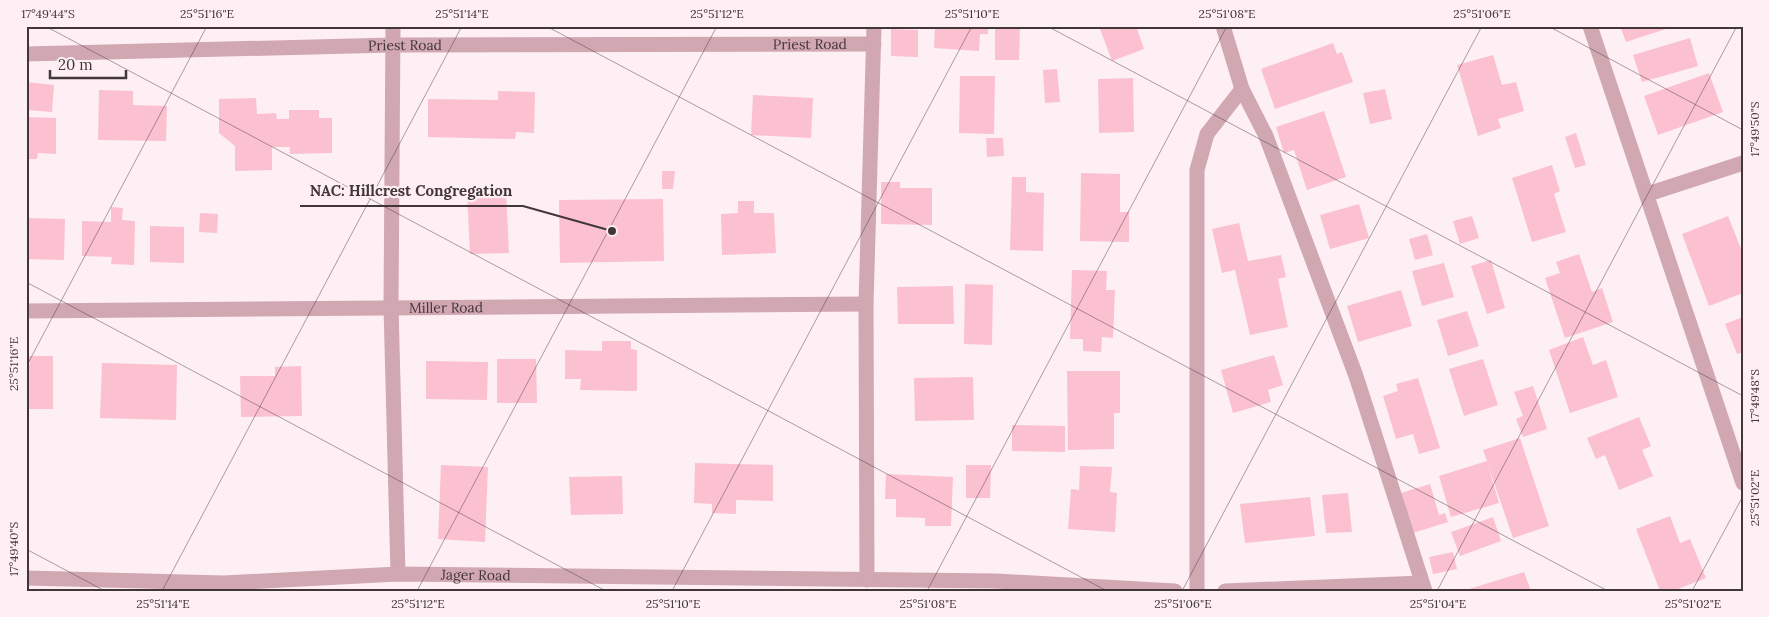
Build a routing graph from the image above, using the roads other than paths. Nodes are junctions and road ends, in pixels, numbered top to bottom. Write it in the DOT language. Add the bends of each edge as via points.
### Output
graph roads {
  1 [pos="393,26"];
  2 [pos="874,26"];
  3 [pos="1222,26"];
  4 [pos="1590,26"];
  5 [pos="874,44"];
  6 [pos="392,45"];
  7 [pos="26,54"];
  8 [pos="1242,89"];
  9 [pos="1743,163"];
  10 [pos="1648,194"];
  11 [pos="866,304"];
  12 [pos="390,307"];
  13 [pos="26,311"];
  14 [pos="1743,483"];
  15 [pos="398,574"];
  16 [pos="26,578"];
  17 [pos="867,580"];
  18 [pos="1423,587"];
  19 [pos="1176,591"];
  20 [pos="1197,591"];
  21 [pos="1225,591"];
  1 -- 6 [label="street"];
  2 -- 5 [label="street"];
  3 -- 8 [label="street"];
  4 -- 10 [label="street"];
  5 -- 6 [label="street, Priest Road"];
  5 -- 11 [label="street"];
  6 -- 7 [label="street, Priest Road"];
  6 -- 12 [label="street"];
  8 -- 18 [label="street" via="1266,136 1356,376"];
  8 -- 20 [label="street" via="1207,134 1197,170"];
  9 -- 10 [label="street"];
  10 -- 14 [label="street"];
  11 -- 12 [label="street, Miller Road"];
  11 -- 17 [label="street"];
  12 -- 13 [label="street, Miller Road"];
  12 -- 15 [label="street"];
  15 -- 16 [label="street, Jager Road" via="224,583"];
  15 -- 17 [label="street, Jager Road"];
  17 -- 19 [label="street, Jager Road" via="996,581"];
  18 -- 21 [label="street"];
}
